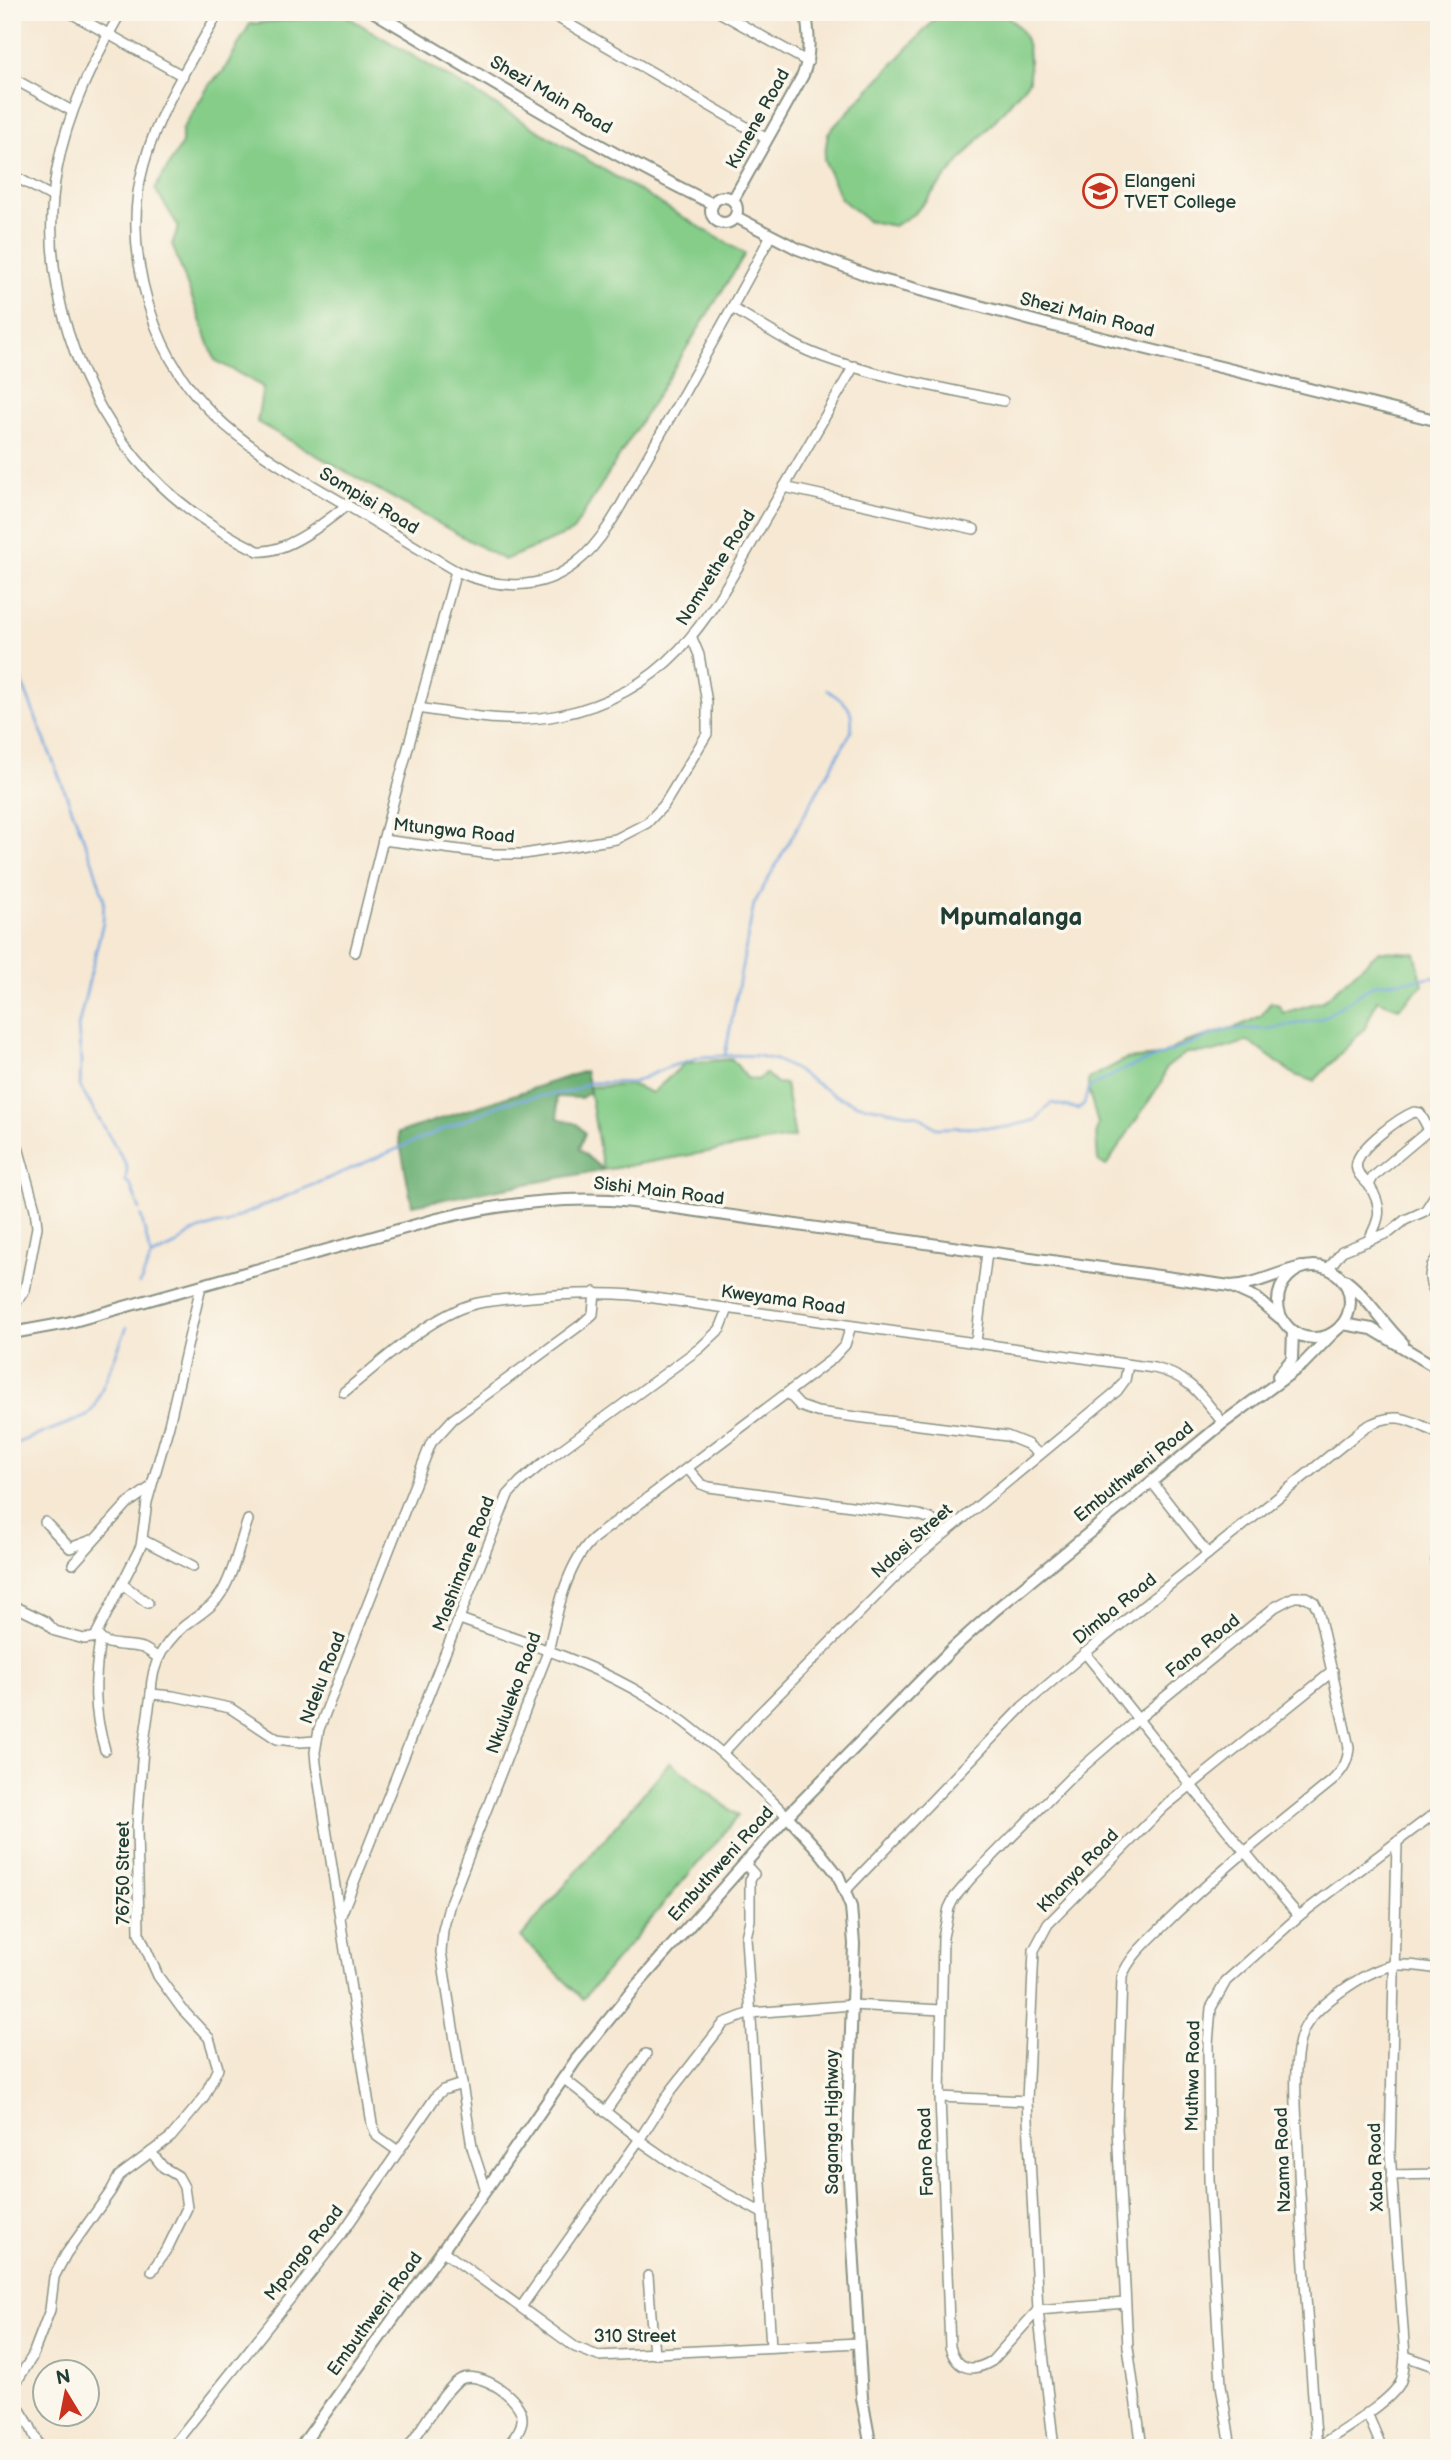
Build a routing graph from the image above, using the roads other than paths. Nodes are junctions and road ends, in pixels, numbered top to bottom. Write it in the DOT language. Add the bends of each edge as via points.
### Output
graph roads {
  1 [pos="69,12"];
  2 [pos="121,12"];
  3 [pos="219,12"];
  4 [pos="374,12"];
  5 [pos="548,12"];
  6 [pos="719,12"];
  7 [pos="806,12"];
  8 [pos="108,34"];
  9 [pos="808,62"];
  10 [pos="183,76"];
  11 [pos="12,78"];
  12 [pos="72,111"];
  13 [pos="767,139"];
  14 [pos="12,175"];
  15 [pos="53,197"];
  16 [pos="733,200"];
  17 [pos="713,204"];
  18 [pos="736,216"];
  19 [pos="771,235"];
  20 [pos="733,308"];
  21 [pos="854,366"];
  22 [pos="1003,401"];
  23 [pos="1439,421"];
  24 [pos="784,487"];
  25 [pos="347,505"];
  26 [pos="974,529"];
  27 [pos="1439,553"];
  28 [pos="1439,559"];
  29 [pos="456,571"];
  30 [pos="692,638"];
  31 [pos="418,708"];
  32 [pos="383,840"];
  33 [pos="355,952"];
  34 [pos="12,1125"];
  35 [pos="1439,1125"];
  36 [pos="1429,1130"];
  37 [pos="1369,1185"];
  38 [pos="1439,1189"];
  39 [pos="1368,1241"];
  40 [pos="987,1252"];
  41 [pos="1439,1256"];
  42 [pos="1301,1267"];
  43 [pos="1329,1268"];
  44 [pos="1342,1278"];
  45 [pos="201,1286"];
  46 [pos="1230,1286"];
  47 [pos="595,1292"];
  48 [pos="1439,1297"];
  49 [pos="12,1308"];
  50 [pos="728,1309"];
  51 [pos="1283,1321"];
  52 [pos="851,1326"];
  53 [pos="1339,1328"];
  54 [pos="1293,1332"];
  55 [pos="12,1333"];
  56 [pos="976,1342"];
  57 [pos="1412,1352"];
  58 [pos="1128,1365"];
  59 [pos="1439,1369"];
  60 [pos="1264,1391"];
  61 [pos="344,1392"];
  62 [pos="788,1393"];
  63 [pos="1223,1423"];
  64 [pos="1439,1434"];
  65 [pos="1040,1454"];
  66 [pos="688,1469"];
  67 [pos="1151,1481"];
  68 [pos="151,1487"];
  69 [pos="248,1520"];
  70 [pos="45,1522"];
  71 [pos="945,1531"];
  72 [pos="94,1540"];
  73 [pos="143,1540"];
  74 [pos="1439,1552"];
  75 [pos="1208,1554"];
  76 [pos="73,1564"];
  77 [pos="193,1566"];
  78 [pos="1439,1581"];
  79 [pos="121,1584"];
  80 [pos="148,1603"];
  81 [pos="12,1605"];
  82 [pos="460,1619"];
  83 [pos="99,1638"];
  84 [pos="548,1652"];
  85 [pos="1085,1653"];
  86 [pos="157,1657"];
  87 [pos="1333,1671"];
  88 [pos="151,1694"];
  89 [pos="1138,1719"];
  90 [pos="316,1741"];
  91 [pos="105,1750"];
  92 [pos="723,1753"];
  93 [pos="1191,1784"];
  94 [pos="1439,1810"];
  95 [pos="787,1816"];
  96 [pos="1397,1842"];
  97 [pos="1243,1852"];
  98 [pos="744,1863"];
  99 [pos="846,1890"];
  100 [pos="341,1914"];
  101 [pos="1299,1916"];
  102 [pos="1393,1965"];
  103 [pos="1439,1969"];
  104 [pos="852,2005"];
  105 [pos="941,2010"];
  106 [pos="750,2013"];
  107 [pos="646,2054"];
  108 [pos="563,2078"];
  109 [pos="463,2084"];
  110 [pos="940,2097"];
  111 [pos="1027,2101"];
  112 [pos="605,2112"];
  113 [pos="640,2139"];
  114 [pos="398,2151"];
  115 [pos="151,2152"];
  116 [pos="1439,2174"];
  117 [pos="1391,2175"];
  118 [pos="486,2190"];
  119 [pos="762,2213"];
  120 [pos="443,2251"];
  121 [pos="152,2271"];
  122 [pos="648,2276"];
  123 [pos="1125,2303"];
  124 [pos="521,2307"];
  125 [pos="1038,2310"];
  126 [pos="859,2343"];
  127 [pos="771,2347"];
  128 [pos="654,2354"];
  129 [pos="1405,2356"];
  130 [pos="1439,2368"];
  131 [pos="12,2389"];
  132 [pos="12,2397"];
  133 [pos="1367,2413"];
  134 [pos="1317,2447"];
  135 [pos="40,2448"];
  136 [pos="172,2448"];
  137 [pos="300,2448"];
  138 [pos="408,2448"];
  139 [pos="506,2448"];
  140 [pos="870,2448"];
  141 [pos="1054,2448"];
  142 [pos="1142,2448"];
  143 [pos="1231,2448"];
  144 [pos="1379,2448"];
  1 -- 8 [label="street"];
  2 -- 8 [label="street"];
  3 -- 10 [label="street, Sompisi Road"];
  4 -- 17 [label="street, Shezi Main Road"];
  5 -- 13 [label="street"];
  6 -- 9 [label="street"];
  7 -- 9 [label="street, Kunene Road"];
  8 -- 10 [label="street"];
  8 -- 12 [label="street"];
  9 -- 13 [label="street, Kunene Road"];
  10 -- 25 [label="street, Sompisi Road" via="144,164 136,210 139,268 154,322 175,366 218,420 255,451"];
  11 -- 12 [label="street"];
  12 -- 15 [label="street"];
  13 -- 16 [label="street, Kunene Road"];
  14 -- 15 [label="street"];
  15 -- 25 [label="street" via="57,286 69,337 101,408 150,474 184,504 258,551 279,549"];
  16 -- 17 [label="street" via="724,197"];
  16 -- 18 [label="street"];
  17 -- 18 [label="street" via="711,212 720,222"];
  18 -- 19 [label="street, Shezi Main Road"];
  19 -- 20 [label="street, Sompisi Road"];
  19 -- 23 [label="street, Shezi Main Road" via="832,263 912,289"];
  20 -- 21 [label="street" via="805,350"];
  20 -- 29 [label="street, Sompisi Road" via="589,552 559,574 527,584 491,583"];
  21 -- 22 [label="street"];
  21 -- 24 [label="street, Nomvethe Road"];
  24 -- 26 [label="street"];
  24 -- 30 [label="street, Nomvethe Road"];
  25 -- 29 [label="street, Sompisi Road"];
  27 -- 28 [label="street"];
  29 -- 31 [label="street"];
  30 -- 31 [label="street, Nomvethe Road" via="635,687 559,716 511,720"];
  30 -- 32 [label="street, Mtungwa Road" via="701,663 708,727 664,804 647,824 616,839 524,854"];
  31 -- 32 [label="street"];
  32 -- 33 [label="street"];
  34 -- 49 [label="street" via="37,1227 25,1290"];
  35 -- 36 [label="street"];
  36 -- 37 [label="street"];
  36 -- 37 [label="street" via="1420,1113 1414,1112 1367,1147 1356,1168"];
  37 -- 39 [label="street" via="1379,1207"];
  38 -- 39 [label="street" via="1424,1211"];
  39 -- 43 [label="street" via="1342,1251"];
  40 -- 45 [label="street, Sishi Main Road" via="633,1202 579,1199 467,1212"];
  40 -- 46 [label="street, Sishi Main Road"];
  40 -- 56 [label="street"];
  41 -- 48 [label="street" via="1429,1275"];
  42 -- 43 [label="street"];
  42 -- 46 [label="street, Sishi Main Road" via="1254,1284"];
  42 -- 51 [label="street" via="1282,1284 1278,1296"];
  43 -- 44 [label="street"];
  44 -- 53 [label="street" via="1351,1301"];
  44 -- 57 [label="street"];
  45 -- 55 [label="street, Sishi Main Road" via="67,1323"];
  45 -- 68 [label="street"];
  46 -- 51 [label="street, Sishi Main Road" via="1256,1298"];
  47 -- 50 [label="street, Kweyama Road"];
  47 -- 61 [label="street, Kweyama Road" via="495,1300 458,1309"];
  47 -- 90 [label="street, Ndelu Road" via="593,1314 453,1419 431,1443"];
  50 -- 52 [label="street, Kweyama Road"];
  50 -- 82 [label="street, Mashimane Road" via="720,1329 700,1348 543,1463 508,1495"];
  51 -- 54 [label="street"];
  52 -- 56 [label="street, Kweyama Road"];
  52 -- 62 [label="street, Nkululeko Road" via="839,1353"];
  53 -- 54 [label="street" via="1314,1338"];
  53 -- 57 [label="street" via="1372,1329"];
  53 -- 60 [label="street, Embuthweni Road" via="1303,1364"];
  54 -- 60 [label="street, Embuthweni Road" via="1292,1359"];
  56 -- 58 [label="street, Kweyama Road"];
  57 -- 59 [label="street"];
  58 -- 63 [label="street, Kweyama Road" via="1172,1372 1184,1379"];
  58 -- 65 [label="street, Ndosi Street" via="1117,1391"];
  60 -- 63 [label="street, Embuthweni Road"];
  62 -- 65 [label="street" via="800,1406 817,1412 1007,1436"];
  62 -- 66 [label="street, Nkululeko Road"];
  63 -- 67 [label="street, Embuthweni Road"];
  64 -- 75 [label="street, Dimba Road" via="1398,1417 1375,1421"];
  65 -- 71 [label="street, Ndosi Street"];
  66 -- 71 [label="street" via="709,1487 919,1515"];
  66 -- 84 [label="street, Nkululeko Road" via="584,1547 557,1612"];
  67 -- 75 [label="street"];
  67 -- 95 [label="street, Embuthweni Road" via="953,1648"];
  68 -- 72 [label="street" via="127,1504"];
  68 -- 73 [label="street"];
  69 -- 86 [label="street" via="223,1591 209,1609 175,1634"];
  70 -- 72 [label="street" via="70,1548"];
  71 -- 92 [label="street, Ndosi Street" via="858,1613"];
  72 -- 76 [label="street"];
  73 -- 77 [label="street"];
  73 -- 79 [label="street"];
  74 -- 78 [label="street"];
  75 -- 85 [label="street, Dimba Road"];
  79 -- 80 [label="street"];
  79 -- 83 [label="street" via="100,1623"];
  81 -- 83 [label="street" via="55,1631"];
  82 -- 84 [label="street"];
  82 -- 100 [label="street, Mashimane Road"];
  83 -- 86 [label="street" via="146,1649"];
  83 -- 91 [label="street" via="94,1693"];
  84 -- 92 [label="street" via="647,1696"];
  84 -- 109 [label="street, Nkululeko Road" via="443,1930 442,1952"];
  85 -- 89 [label="street"];
  85 -- 99 [label="street, Dimba Road" via="1023,1707"];
  86 -- 88 [label="street, 76750 Street"];
  87 -- 89 [label="street, Fano Road" via="1316,1605 1306,1597 1294,1597"];
  87 -- 93 [label="street, Khanya Road"];
  87 -- 97 [label="street, Fano Road" via="1349,1746 1344,1769"];
  88 -- 90 [label="street" via="229,1708 277,1739"];
  88 -- 115 [label="street, 76750 Street" via="137,1825 139,1933 158,1976 209,2038 218,2068 203,2099 171,2137"];
  89 -- 93 [label="street"];
  89 -- 105 [label="street, Fano Road" via="1071,1777 954,1898 943,1937"];
  90 -- 100 [label="street, Ndelu Road"];
  92 -- 95 [label="street"];
  93 -- 97 [label="street"];
  93 -- 111 [label="street, Khanya Road" via="1113,1856 1038,1939"];
  94 -- 96 [label="street, Muthwa Road"];
  95 -- 98 [label="street, Embuthweni Road"];
  95 -- 99 [label="street, Saganga Highway"];
  96 -- 101 [label="street, Muthwa Road"];
  96 -- 102 [label="street, Xaba Road"];
  97 -- 101 [label="street"];
  97 -- 123 [label="street, Fano Road" via="1145,1944 1122,1977 1117,2128"];
  98 -- 106 [label="street" via="754,1874 746,1937"];
  98 -- 108 [label="street, Embuthweni Road"];
  99 -- 104 [label="street, Saganga Highway" via="853,1923"];
  100 -- 114 [label="street, Ndelu Road" via="372,2124 377,2136"];
  101 -- 143 [label="street, Muthwa Road" via="1226,1981 1211,2008 1209,2023 1210,2192 1221,2385"];
  102 -- 103 [label="street, Nzama Road"];
  102 -- 117 [label="street, Xaba Road"];
  102 -- 134 [label="street, Nzama Road" via="1358,1981 1326,2004 1306,2024 1299,2046 1302,2232"];
  104 -- 105 [label="street"];
  104 -- 106 [label="street"];
  104 -- 126 [label="street, Saganga Highway" via="847,2144"];
  105 -- 110 [label="street, Fano Road"];
  106 -- 113 [label="street" via="719,2028"];
  106 -- 119 [label="street"];
  107 -- 112 [label="street"];
  108 -- 112 [label="street"];
  108 -- 118 [label="street, Embuthweni Road"];
  109 -- 114 [label="street, Mpongo Road" via="437,2095"];
  109 -- 118 [label="street, Nkululeko Road" via="472,2147"];
  110 -- 111 [label="street"];
  110 -- 125 [label="street, Fano Road" via="950,2347 957,2362 970,2369 992,2361"];
  111 -- 125 [label="street, Khanya Road"];
  112 -- 113 [label="street"];
  113 -- 119 [label="street" via="675,2165"];
  113 -- 124 [label="street"];
  114 -- 136 [label="street, Mpongo Road" via="341,2235"];
  115 -- 121 [label="street" via="178,2176 187,2208"];
  115 -- 131 [label="street, 76750 Street" via="119,2176 66,2254 54,2277 50,2310 32,2357"];
  116 -- 117 [label="street"];
  117 -- 129 [label="street, Xaba Road"];
  118 -- 120 [label="street, Embuthweni Road"];
  119 -- 127 [label="street"];
  120 -- 124 [label="street, 310 Street"];
  120 -- 137 [label="street, Embuthweni Road"];
  122 -- 128 [label="street"];
  123 -- 125 [label="street"];
  123 -- 142 [label="street, Fano Road"];
  124 -- 128 [label="street, 310 Street" via="586,2353"];
  125 -- 141 [label="street, Khanya Road"];
  126 -- 127 [label="street, 310 Street"];
  126 -- 140 [label="street, Saganga Highway"];
  127 -- 128 [label="street, 310 Street"];
  129 -- 130 [label="street"];
  129 -- 133 [label="street, Xaba Road" via="1401,2382"];
  132 -- 135 [label="street"];
  133 -- 134 [label="street, Xaba Road"];
  133 -- 144 [label="street"];
  138 -- 139 [label="street" via="454,2384 469,2377 490,2382 521,2410 523,2420"];
}
